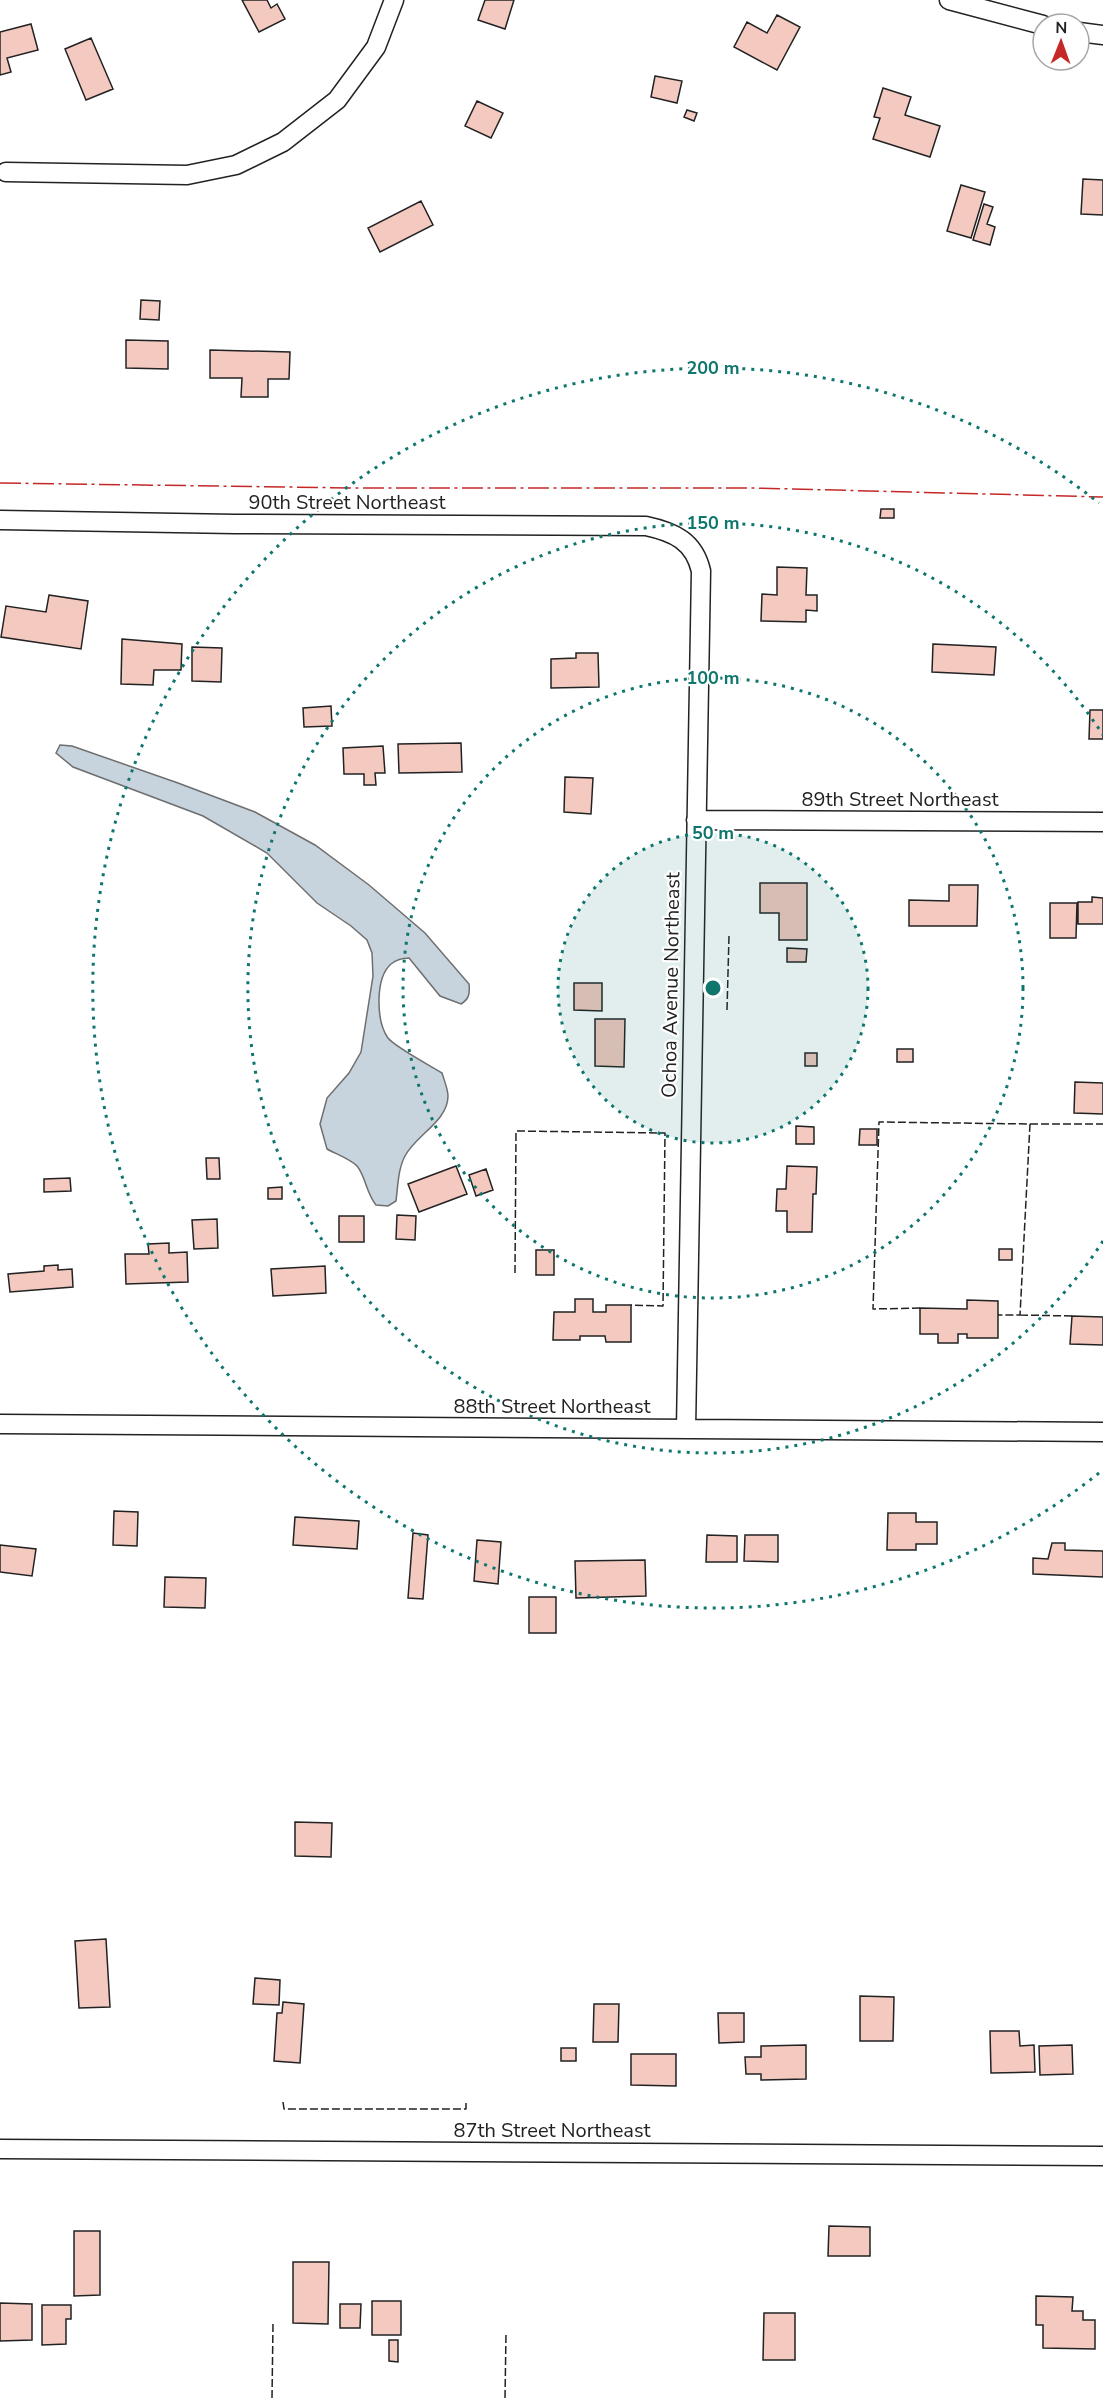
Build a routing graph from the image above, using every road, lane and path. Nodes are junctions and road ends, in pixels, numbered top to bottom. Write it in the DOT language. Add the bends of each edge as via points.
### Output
graph roads {
  1 [pos="394,0"];
  2 [pos="949,0"];
  3 [pos="1031,22"];
  4 [pos="6,172"];
  5 [pos="0,520"];
  6 [pos="688,545"];
  7 [pos="696,820"];
  8 [pos="1103,822"];
  9 [pos="0,1424"];
  10 [pos="687,1429"];
  11 [pos="1103,1432"];
  12 [pos="0,2149"];
  13 [pos="1103,2156"];
  1 -- 4 [label="street" via="375,47 337,100 283,142 236,165 187,175"];
  2 -- 3 [label="street"];
  5 -- 6 [label="street, 90th Street Northeast" via="646,526 665,530"];
  6 -- 7 [label="street, Ochoa Avenue Northeast" via="698,556 701,571"];
  7 -- 8 [label="street, 89th Street Northeast"];
  7 -- 10 [label="street, Ochoa Avenue Northeast"];
  9 -- 10 [label="street, 88th Street Northeast"];
  10 -- 11 [label="street, 88th Street Northeast"];
  12 -- 13 [label="street, 87th Street Northeast"];
}
